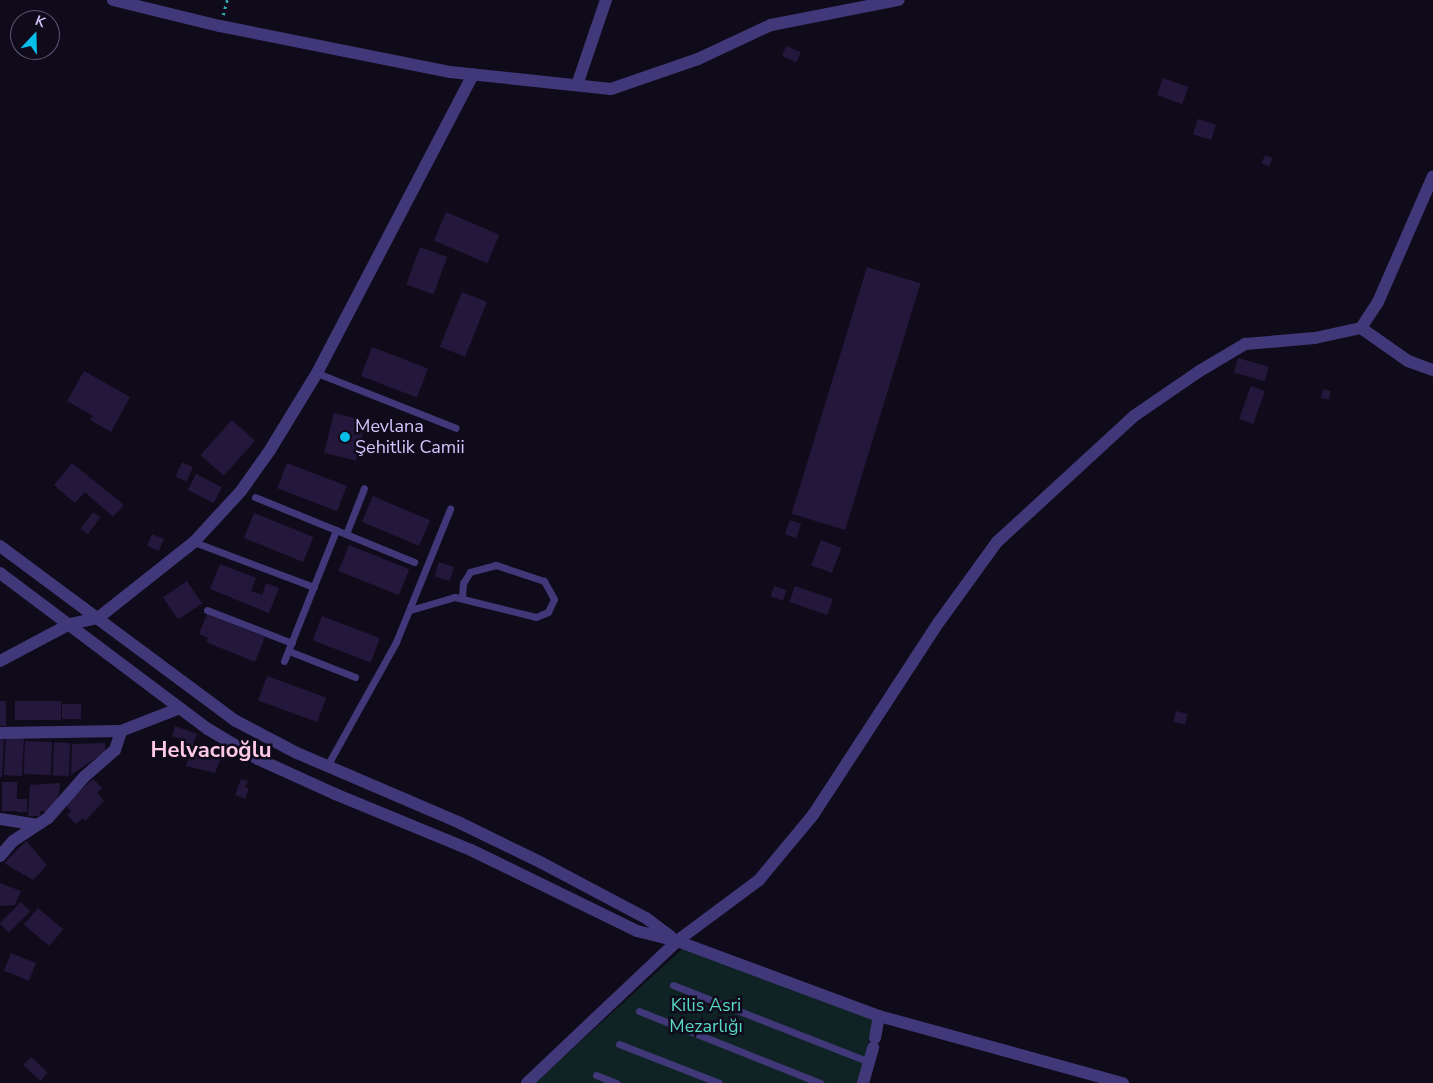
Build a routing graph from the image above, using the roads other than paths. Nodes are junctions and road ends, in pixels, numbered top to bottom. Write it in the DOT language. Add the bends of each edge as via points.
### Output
graph roads {
  1 [pos="113,0"];
  2 [pos="606,0"];
  3 [pos="898,0"];
  4 [pos="474,74"];
  5 [pos="578,85"];
  6 [pos="1433,176"];
  7 [pos="1361,328"];
  8 [pos="1433,370"];
  9 [pos="316,373"];
  10 [pos="456,428"];
  11 [pos="364,488"];
  12 [pos="255,497"];
  13 [pos="450,509"];
  14 [pos="336,530"];
  15 [pos="346,534"];
  16 [pos="194,542"];
  17 [pos="0,546"];
  18 [pos="414,562"];
  19 [pos="0,573"];
  20 [pos="314,587"];
  21 [pos="462,598"];
  22 [pos="207,610"];
  23 [pos="410,610"];
  24 [pos="98,618"];
  25 [pos="70,624"];
  26 [pos="292,643"];
  27 [pos="288,651"];
  28 [pos="0,661"];
  29 [pos="284,661"];
  30 [pos="355,677"];
  31 [pos="180,708"];
  32 [pos="122,731"];
  33 [pos="0,734"];
  34 [pos="327,766"];
  35 [pos="0,819"];
  36 [pos="37,825"];
  37 [pos="0,856"];
  38 [pos="677,941"];
  39 [pos="673,985"];
  40 [pos="639,1011"];
  41 [pos="879,1016"];
  42 [pos="619,1044"];
  43 [pos="869,1062"];
  44 [pos="596,1075"];
  45 [pos="527,1083"];
  46 [pos="616,1083"];
  47 [pos="719,1083"];
  48 [pos="820,1083"];
  49 [pos="863,1083"];
  50 [pos="1123,1083"];
  1 -- 4 [label="street" via="220,26"];
  2 -- 5 [label="street"];
  3 -- 5 [label="street" via="771,25 698,58 611,89"];
  4 -- 5 [label="street"];
  4 -- 9 [label="street"];
  6 -- 7 [label="street" via="1378,302"];
  7 -- 8 [label="street" via="1408,361"];
  7 -- 38 [label="street" via="1315,338 1246,344 1134,416 997,542 939,622 813,815 759,880"];
  9 -- 10 [label="lane"];
  9 -- 16 [label="street" via="241,491"];
  11 -- 15 [label="lane"];
  12 -- 14 [label="lane"];
  13 -- 23 [label="lane"];
  14 -- 15 [label="lane"];
  14 -- 20 [label="lane"];
  15 -- 18 [label="lane"];
  16 -- 20 [label="lane"];
  16 -- 24 [label="street"];
  17 -- 24 [label="street"];
  19 -- 25 [label="street"];
  20 -- 26 [label="lane"];
  21 -- 21 [label="lane" via="536,617 548,612 554,599 549,587 538,578 496,565 470,572 463,583"];
  21 -- 23 [label="lane" via="448,598"];
  22 -- 26 [label="lane"];
  23 -- 34 [label="lane" via="387,660"];
  24 -- 25 [label="street"];
  24 -- 34 [label="street" via="236,721"];
  25 -- 28 [label="street"];
  25 -- 31 [label="street"];
  26 -- 27 [label="lane"];
  27 -- 29 [label="lane"];
  27 -- 30 [label="lane"];
  31 -- 32 [label="street"];
  31 -- 38 [label="street" via="258,759 394,820 471,850 637,931"];
  32 -- 33 [label="street"];
  32 -- 36 [label="street" via="116,750"];
  34 -- 38 [label="street" via="460,823 542,863 646,918"];
  35 -- 36 [label="street"];
  36 -- 37 [label="street" via="13,841"];
  38 -- 41 [label="street"];
  38 -- 45 [label="street"];
  39 -- 43 [label="lane"];
  40 -- 48 [label="lane"];
  41 -- 43 [label="street"];
  41 -- 50 [label="street"];
  42 -- 47 [label="lane"];
  43 -- 49 [label="street"];
  44 -- 46 [label="lane"];
}
